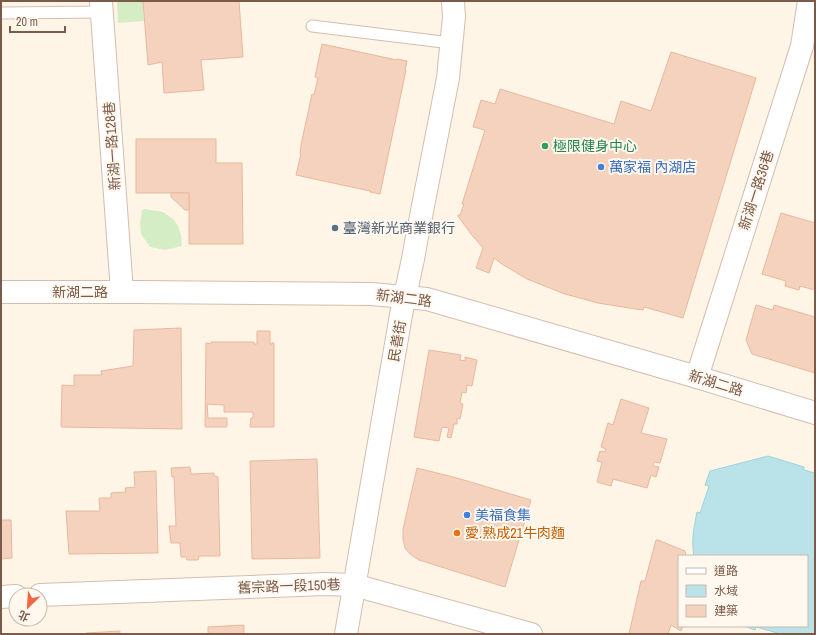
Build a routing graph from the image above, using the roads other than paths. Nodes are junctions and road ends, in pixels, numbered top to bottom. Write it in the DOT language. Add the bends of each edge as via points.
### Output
graph roads {
  1 [pos="453,1"];
  2 [pos="809,1"];
  3 [pos="102,6"];
  4 [pos="1,13"];
  5 [pos="312,26"];
  6 [pos="451,43"];
  7 [pos="1,292"];
  8 [pos="122,292"];
  9 [pos="405,296"];
  10 [pos="697,377"];
  11 [pos="815,413"];
  12 [pos="354,585"];
  13 [pos="48,595"];
  14 [pos="346,634"];
  15 [pos="531,634"];
  1 -- 6 [label="street, 民善街"];
  2 -- 10 [label="street, 新湖一路36巷" via="802,46"];
  3 -- 4 [label="lane"];
  3 -- 8 [label="street, 新湖一路128巷"];
  5 -- 6 [label="lane"];
  6 -- 9 [label="street, 民善街" via="448,78"];
  7 -- 8 [label="street, 新湖二路"];
  8 -- 9 [label="street, 新湖二路"];
  9 -- 10 [label="street, 新湖二路" via="427,299"];
  9 -- 12 [label="street, 民善街"];
  10 -- 11 [label="street, 新湖二路"];
  12 -- 13 [label="street, 舊宗路一段150巷"];
  12 -- 14 [label="street, 民善街"];
  12 -- 15 [label="street, 舊宗路一段150巷"];
}
